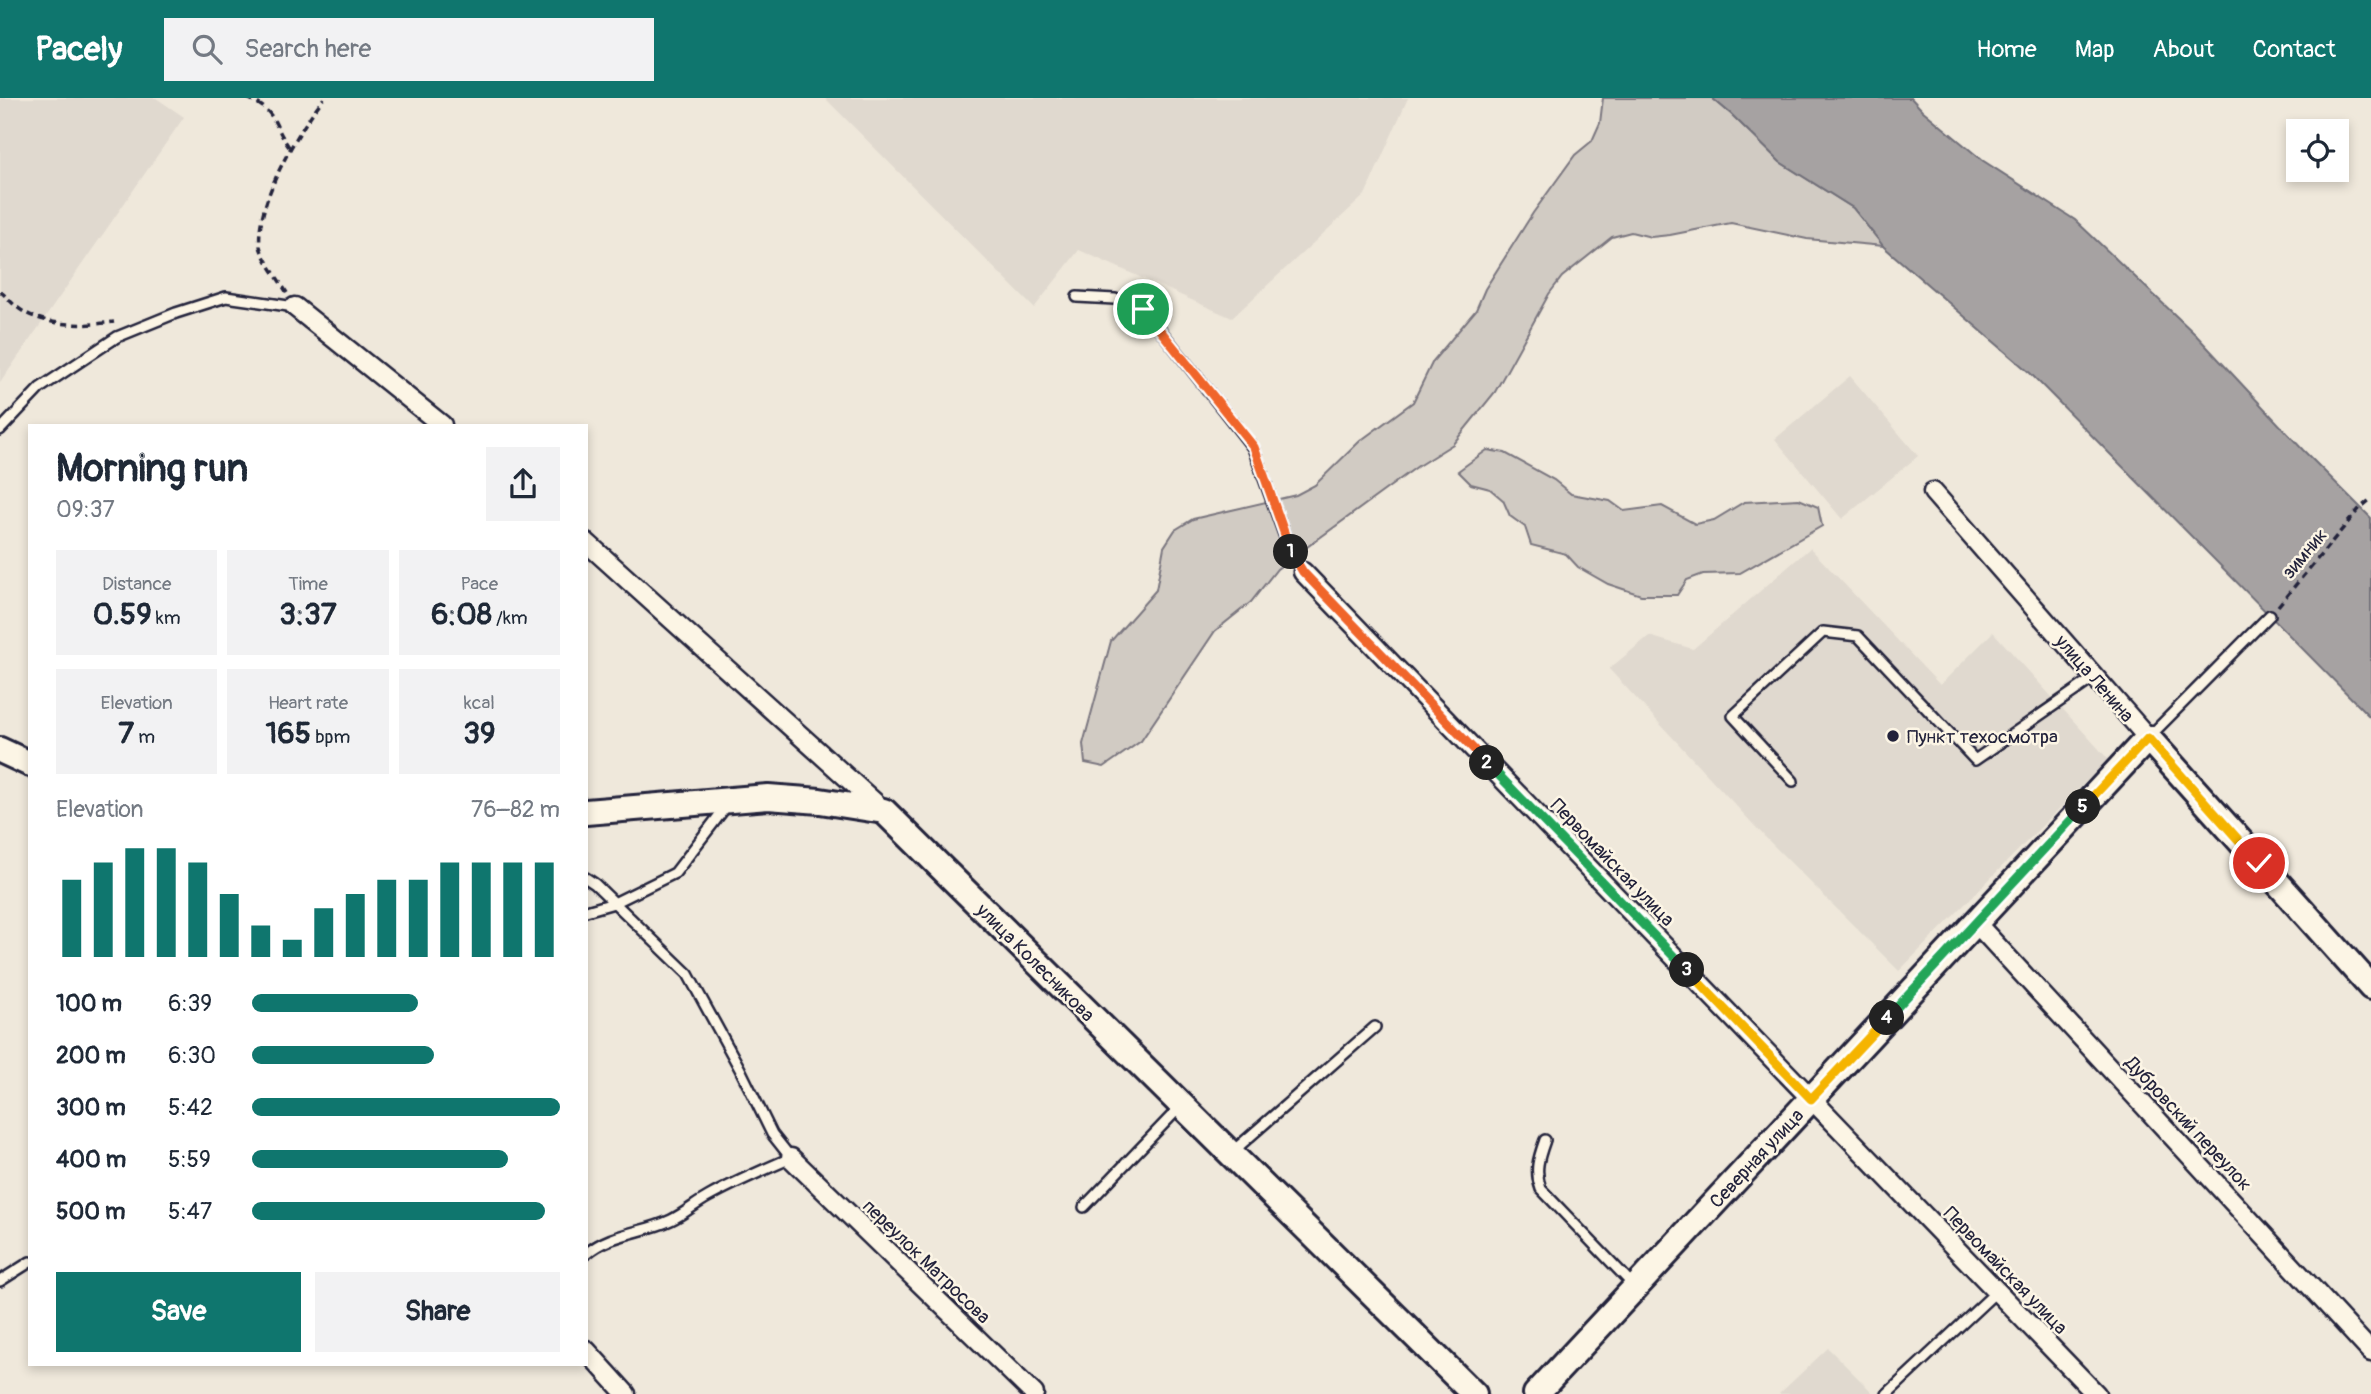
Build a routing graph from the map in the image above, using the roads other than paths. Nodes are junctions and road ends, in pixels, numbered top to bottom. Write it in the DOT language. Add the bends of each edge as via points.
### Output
graph roads {
  1 [pos="1077,297"];
  2 [pos="295,307"];
  3 [pos="441,424"];
  4 [pos="0,430"];
  5 [pos="1933,492"];
  6 [pos="588,544"];
  7 [pos="1303,572"];
  8 [pos="2270,615"];
  9 [pos="2095,677"];
  10 [pos="2148,738"];
  11 [pos="0,750"];
  12 [pos="28,763"];
  13 [pos="1793,781"];
  14 [pos="730,800"];
  15 [pos="884,811"];
  16 [pos="588,812"];
  17 [pos="588,880"];
  18 [pos="614,902"];
  19 [pos="588,910"];
  20 [pos="1976,923"];
  21 [pos="2371,987"];
  22 [pos="1375,1027"];
  23 [pos="1811,1099"];
  24 [pos="1182,1105"];
  25 [pos="1545,1139"];
  26 [pos="1230,1153"];
  27 [pos="791,1158"];
  28 [pos="1084,1207"];
  29 [pos="588,1252"];
  30 [pos="28,1263"];
  31 [pos="0,1281"];
  32 [pos="1635,1287"];
  33 [pos="1997,1291"];
  34 [pos="588,1352"];
  35 [pos="2371,1352"];
  36 [pos="626,1394"];
  37 [pos="1034,1394"];
  38 [pos="1474,1394"];
  39 [pos="1535,1394"];
  40 [pos="1887,1394"];
  41 [pos="2096,1394"];
  1 -- 7 [label="lane" via="1115,299 1143,309 1254,447 1290,551"];
  2 -- 3 [label="street"];
  2 -- 4 [label="lane" via="226,297 117,337 40,388"];
  5 -- 9 [label="street, улица Ленина"];
  6 -- 15 [label="street, улица Колесникова"];
  7 -- 23 [label="street, Первомайская улица"];
  8 -- 10 [label="lane"];
  9 -- 10 [label="street, улица Ленина"];
  9 -- 13 [label="lane" via="1975,760 1858,636 1823,632 1733,716"];
  10 -- 20 [label="street, Северная улица"];
  10 -- 21 [label="street, улица Ленина"];
  11 -- 12 [label="street"];
  14 -- 15 [label="street" via="768,797"];
  14 -- 16 [label="street"];
  14 -- 18 [label="lane" via="675,873"];
  15 -- 24 [label="street, улица Колесникова"];
  17 -- 18 [label="lane"];
  18 -- 19 [label="lane"];
  18 -- 27 [label="lane" via="688,974 772,1134"];
  20 -- 23 [label="street, Северная улица"];
  20 -- 35 [label="street, Дубровский переулок"];
  22 -- 26 [label="lane"];
  23 -- 32 [label="street, Северная улица"];
  23 -- 33 [label="street, Первомайская улица"];
  24 -- 26 [label="street, улица Колесникова"];
  24 -- 28 [label="lane"];
  25 -- 32 [label="lane" via="1537,1165 1541,1189"];
  26 -- 38 [label="street, улица Колесникова"];
  27 -- 29 [label="lane" via="705,1198 671,1220 634,1230"];
  27 -- 37 [label="street, переулок Матросова"];
  30 -- 31 [label="lane"];
  32 -- 39 [label="street, Северная улица"];
  33 -- 40 [label="lane"];
  33 -- 41 [label="street, Первомайская улица"];
  34 -- 36 [label="street"];
}
